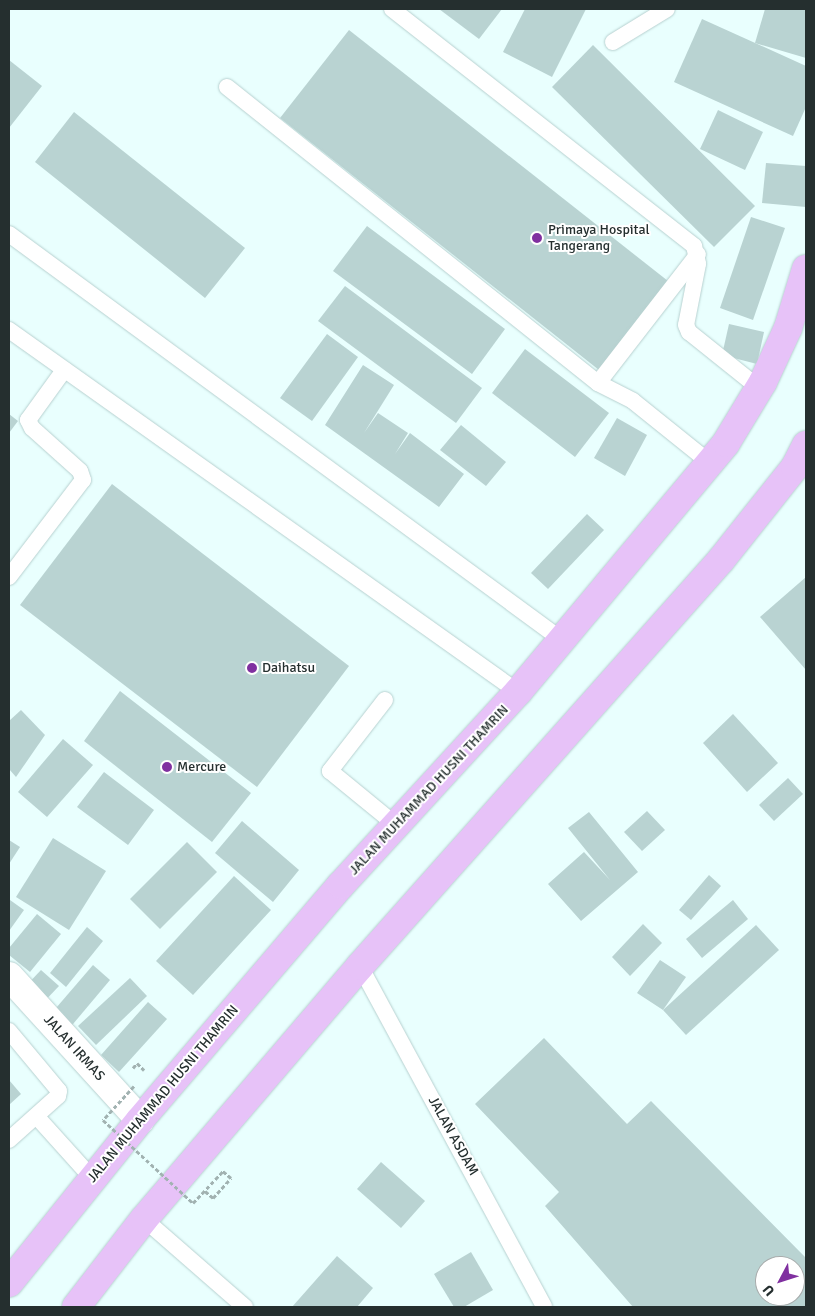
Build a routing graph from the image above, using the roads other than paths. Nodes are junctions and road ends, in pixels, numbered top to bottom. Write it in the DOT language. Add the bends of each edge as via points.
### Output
graph roads {
  1 [pos="392,9"];
  2 [pos="667,9"];
  3 [pos="613,42"];
  4 [pos="227,87"];
  5 [pos="9,234"];
  6 [pos="698,254"];
  7 [pos="806,269"];
  8 [pos="9,330"];
  9 [pos="64,370"];
  10 [pos="598,383"];
  11 [pos="759,388"];
  12 [pos="803,462"];
  13 [pos="710,464"];
  14 [pos="9,577"];
  15 [pos="562,640"];
  16 [pos="518,692"];
  17 [pos="385,700"];
  18 [pos="396,825"];
  19 [pos="360,966"];
  20 [pos="9,976"];
  21 [pos="9,1031"];
  22 [pos="37,1116"];
  23 [pos="140,1120"];
  24 [pos="9,1140"];
  25 [pos="92,1178"];
  26 [pos="144,1219"];
  27 [pos="9,1284"];
  28 [pos="76,1307"];
  29 [pos="245,1307"];
  30 [pos="544,1307"];
  1 -- 6 [label="lane" via="694,246"];
  2 -- 3 [label="lane"];
  4 -- 10 [label="lane"];
  5 -- 15 [label="lane"];
  6 -- 10 [label="lane"];
  6 -- 11 [label="lane" via="686,325 689,332"];
  7 -- 11 [label="main road, JALAN MUHAMMAD HUSNI THAMRIN" via="788,328"];
  8 -- 9 [label="lane"];
  9 -- 14 [label="lane" via="28,420 32,428 80,471 83,480"];
  9 -- 16 [label="lane"];
  10 -- 13 [label="lane" via="633,401"];
  11 -- 13 [label="main road, JALAN MUHAMMAD HUSNI THAMRIN"];
  12 -- 19 [label="main road" via="721,560"];
  13 -- 15 [label="main road, JALAN MUHAMMAD HUSNI THAMRIN"];
  15 -- 16 [label="main road, JALAN MUHAMMAD HUSNI THAMRIN"];
  16 -- 18 [label="main road, JALAN MUHAMMAD HUSNI THAMRIN"];
  17 -- 18 [label="lane" via="330,771"];
  18 -- 23 [label="main road, JALAN MUHAMMAD HUSNI THAMRIN"];
  19 -- 26 [label="main road"];
  19 -- 30 [label="lane, JALAN ASDAM"];
  20 -- 23 [label="street, JALAN IRMAS"];
  21 -- 22 [label="lane" via="59,1091 58,1096"];
  22 -- 24 [label="lane"];
  22 -- 25 [label="lane"];
  23 -- 25 [label="main road, JALAN MUHAMMAD HUSNI THAMRIN"];
  25 -- 27 [label="main road, JALAN MUHAMMAD HUSNI THAMRIN"];
  26 -- 28 [label="main road"];
  26 -- 29 [label="lane"];
}
